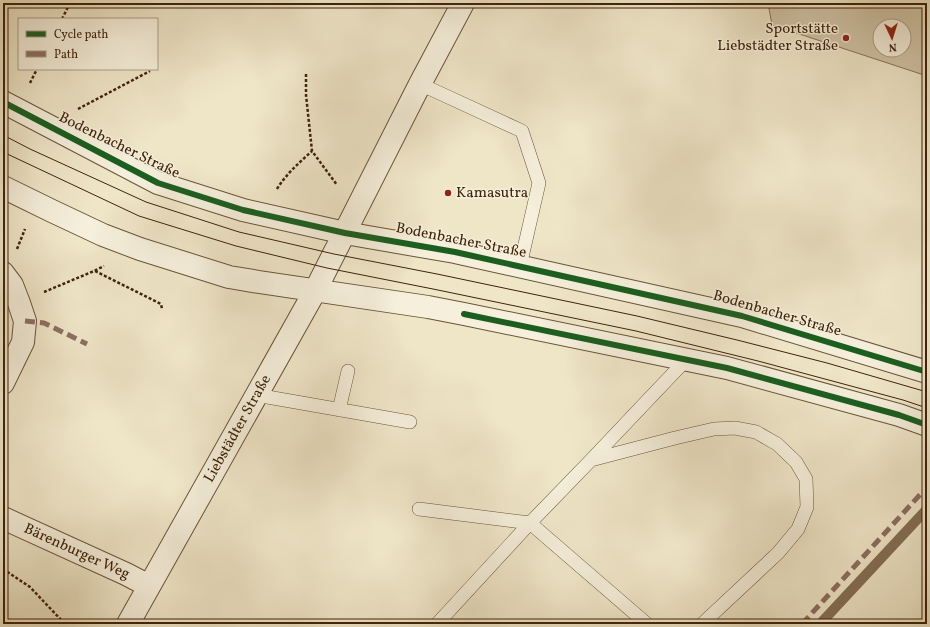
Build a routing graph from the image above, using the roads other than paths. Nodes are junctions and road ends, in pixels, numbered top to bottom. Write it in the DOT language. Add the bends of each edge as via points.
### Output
graph roads {
  1 [pos="463,3"];
  2 [pos="420,84"];
  3 [pos="3,102"];
  4 [pos="3,187"];
  5 [pos="345,233"];
  6 [pos="9,264"];
  7 [pos="520,266"];
  8 [pos="315,291"];
  9 [pos="686,360"];
  10 [pos="348,371"];
  11 [pos="927,372"];
  12 [pos="3,383"];
  13 [pos="256,395"];
  14 [pos="340,410"];
  15 [pos="410,422"];
  16 [pos="927,425"];
  17 [pos="591,460"];
  18 [pos="419,509"];
  19 [pos="3,518"];
  20 [pos="530,523"];
  21 [pos="149,586"];
  22 [pos="128,624"];
  23 [pos="438,624"];
  24 [pos="648,624"];
  25 [pos="702,624"];
  1 -- 2 [label="street, Liebstädter Straße"];
  2 -- 5 [label="street, Liebstädter Straße"];
  2 -- 7 [label="lane" via="522,131 539,183"];
  3 -- 5 [label="street, Bodenbacher Straße" via="158,183 244,210"];
  4 -- 8 [label="street" via="140,249 229,277"];
  5 -- 7 [label="street, Bodenbacher Straße"];
  5 -- 8 [label="street, Liebstädter Straße"];
  6 -- 12 [label="street" via="12,285 25,321 23,342"];
  7 -- 11 [label="street, Bodenbacher Straße" via="742,316"];
  8 -- 9 [label="street" via="428,307"];
  8 -- 13 [label="street, Liebstädter Straße"];
  9 -- 16 [label="street" via="727,368"];
  9 -- 17 [label="lane"];
  10 -- 14 [label="lane"];
  13 -- 14 [label="lane"];
  13 -- 21 [label="street, Liebstädter Straße"];
  14 -- 15 [label="lane"];
  17 -- 20 [label="lane"];
  17 -- 25 [label="lane" via="675,438 735,428 756,432 777,444 796,462 806,479 806,507 798,529 778,553"];
  18 -- 20 [label="lane"];
  19 -- 21 [label="street, Bärenburger Weg"];
  20 -- 23 [label="lane"];
  20 -- 24 [label="lane"];
  21 -- 22 [label="street, Liebstädter Straße"];
}
